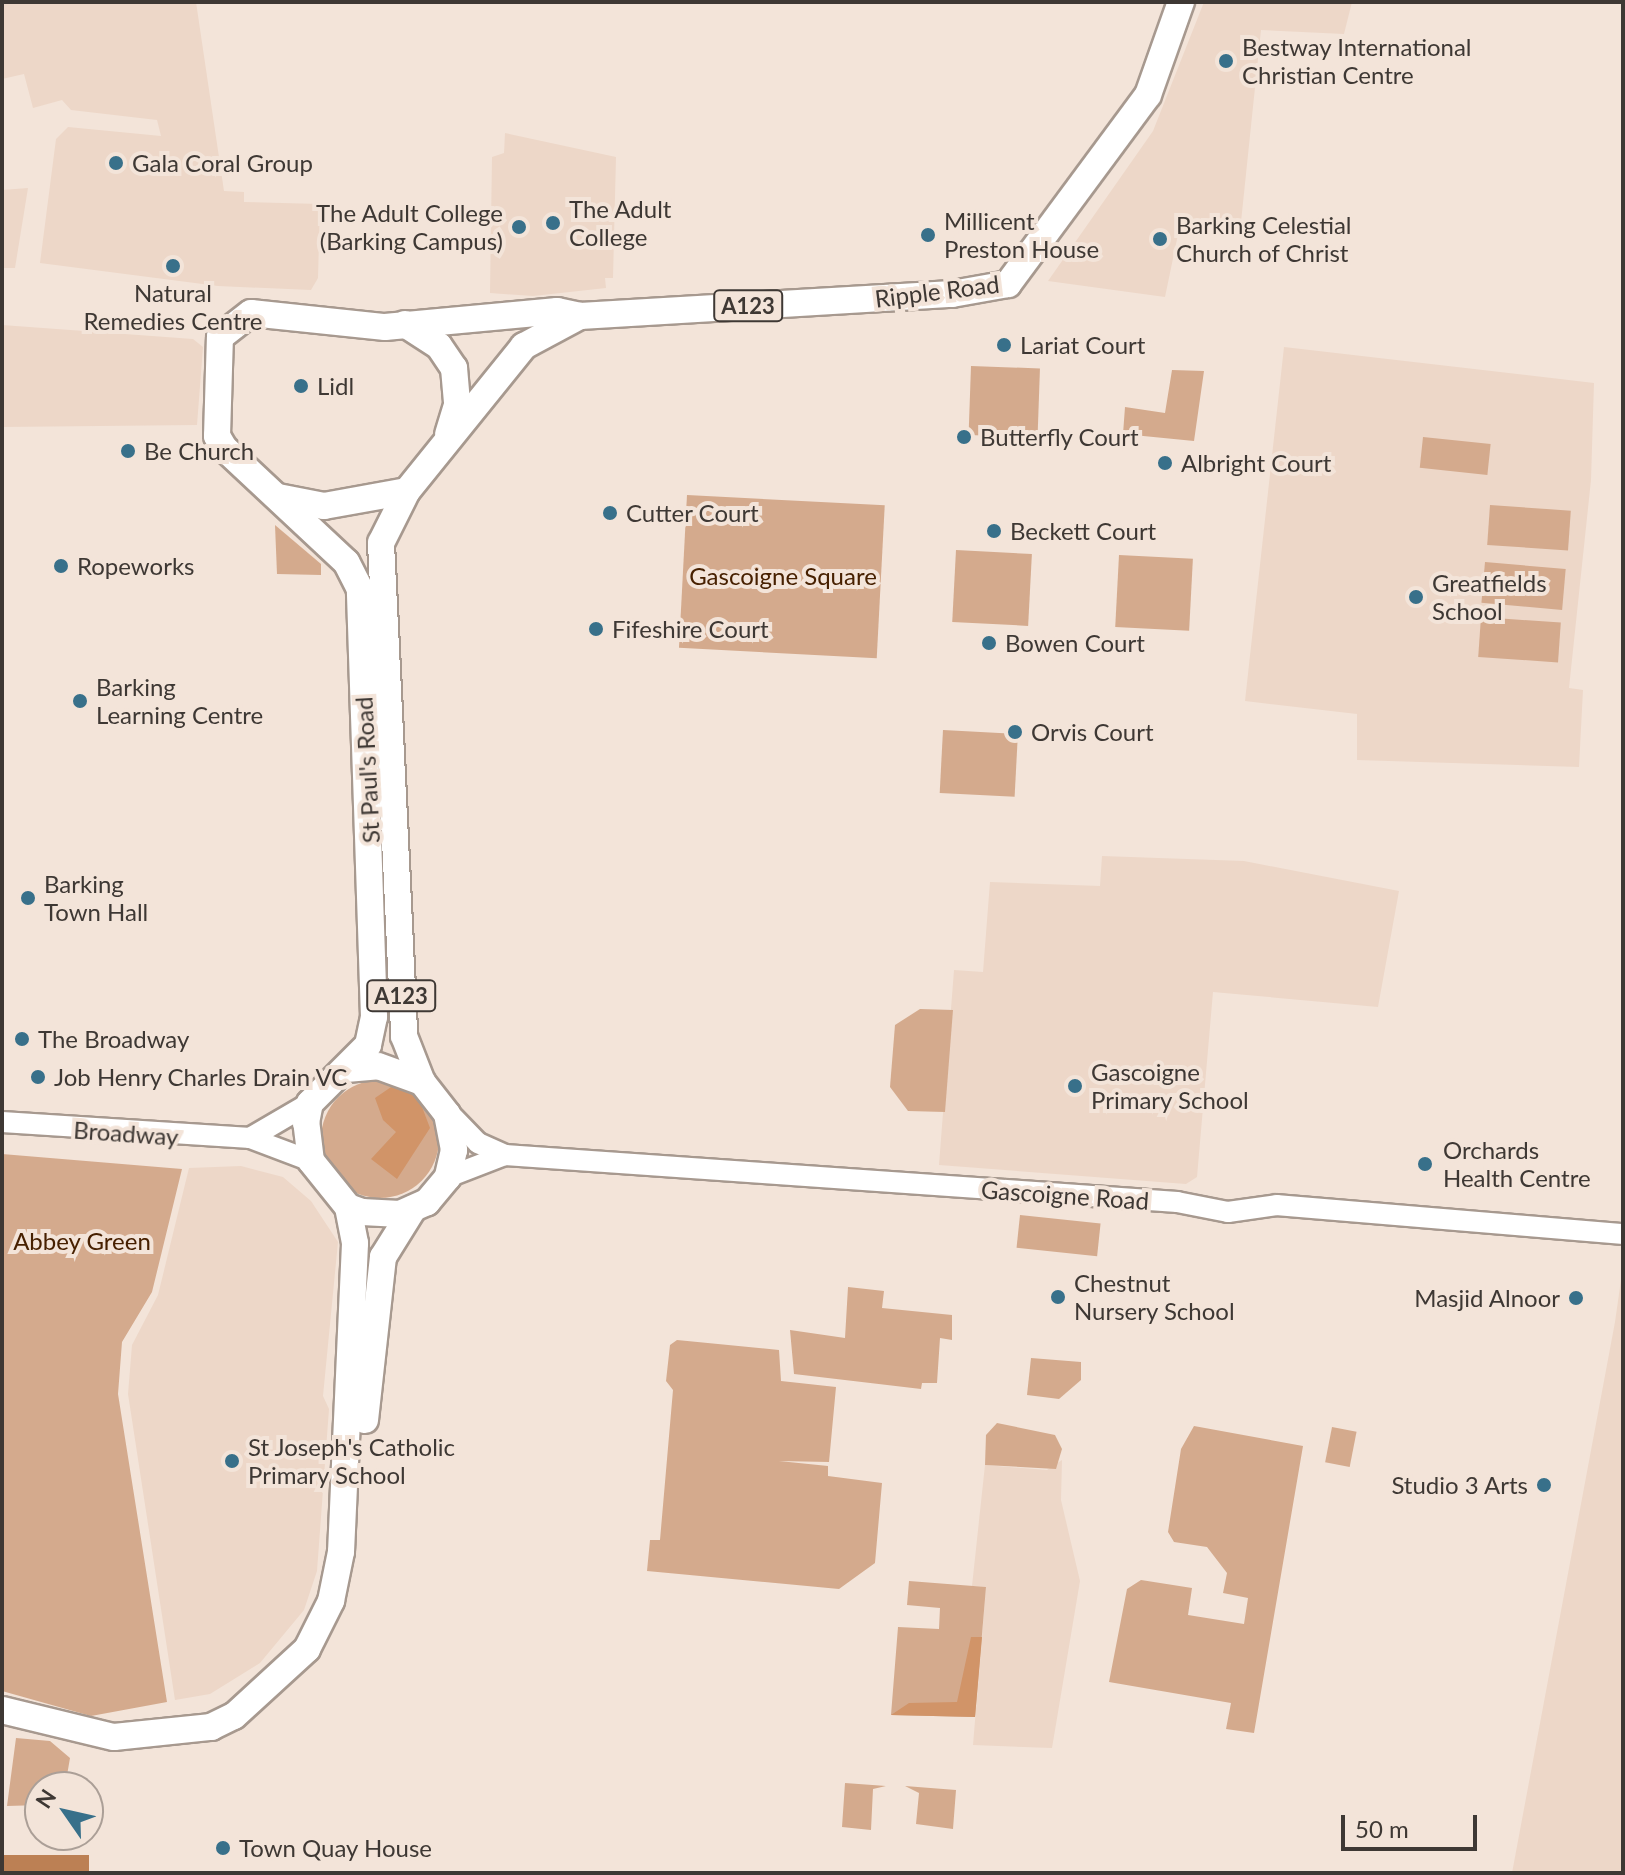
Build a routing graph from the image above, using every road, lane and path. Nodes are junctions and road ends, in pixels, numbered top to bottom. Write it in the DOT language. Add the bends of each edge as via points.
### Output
graph roads {
  1 [pos="1181,2"];
  2 [pos="580,316"];
  3 [pos="405,324"];
  4 [pos="442,449"];
  5 [pos="407,491"];
  6 [pos="275,495"];
  7 [pos="392,805"];
  8 [pos="371,827"];
  9 [pos="346,1069"];
  10 [pos="422,1082"];
  11 [pos="310,1103"];
  12 [pos="442,1106"];
  13 [pos="2,1122"];
  14 [pos="250,1138"];
  15 [pos="505,1155"];
  16 [pos="311,1161"];
  17 [pos="448,1177"];
  18 [pos="348,1207"];
  19 [pos="413,1209"];
  20 [pos="1623,1234"];
  21 [pos="2,1710"];
  22 [pos="222,1722"];
  1 -- 2 [label="main road, Ripple Road / A123" via="1148,95 1008,284 952,294"];
  2 -- 3 [label="main road, A123" via="557,311"];
  2 -- 4 [label="main road, St Paul's Road / A123" via="532,338"];
  3 -- 4 [label="main road, St Paul's Road / A123" via="439,346 454,368 457,405"];
  3 -- 6 [label="main road, St Paul's Road / A123" via="251,313 220,337 217,436"];
  4 -- 5 [label="main road, St Paul's Road / A123"];
  5 -- 6 [label="main road" via="324,506"];
  5 -- 7 [label="main road, St Paul's Road / A123" via="378,557"];
  6 -- 8 [label="main road, St Paul's Road / A123" via="346,562 359,583"];
  7 -- 8 [label="main road" via="385,825"];
  7 -- 10 [label="main road, St Paul's Road / A123" via="404,1036"];
  8 -- 9 [label="main road, St Paul's Road / A123" via="374,1017 368,1045"];
  9 -- 10 [label="main road" via="378,1066"];
  9 -- 11 [label="main road, St Paul's Road / A123"];
  10 -- 12 [label="main road, St Paul's Road / A123"];
  11 -- 14 [label="street"];
  11 -- 16 [label="main road"];
  12 -- 15 [label="street, Gascoigne Road" via="478,1143"];
  12 -- 17 [label="main road, St Paul's Road / A123" via="454,1141"];
  13 -- 14 [label="street, Broadway"];
  14 -- 16 [label="street, Broadway"];
  15 -- 17 [label="street, Gascoigne Road"];
  15 -- 20 [label="street, Gascoigne Road" via="1177,1202 1228,1212 1277,1205"];
  16 -- 18 [label="main road"];
  17 -- 19 [label="main road"];
  18 -- 19 [label="main road" via="387,1216"];
  18 -- 22 [label="main road" via="355,1243 351,1424 336,1583 307,1649"];
  19 -- 22 [label="main road" via="390,1242 379,1279 356,1554 344,1607 303,1675 256,1714"];
  21 -- 22 [label="main road" via="114,1737"];
}
